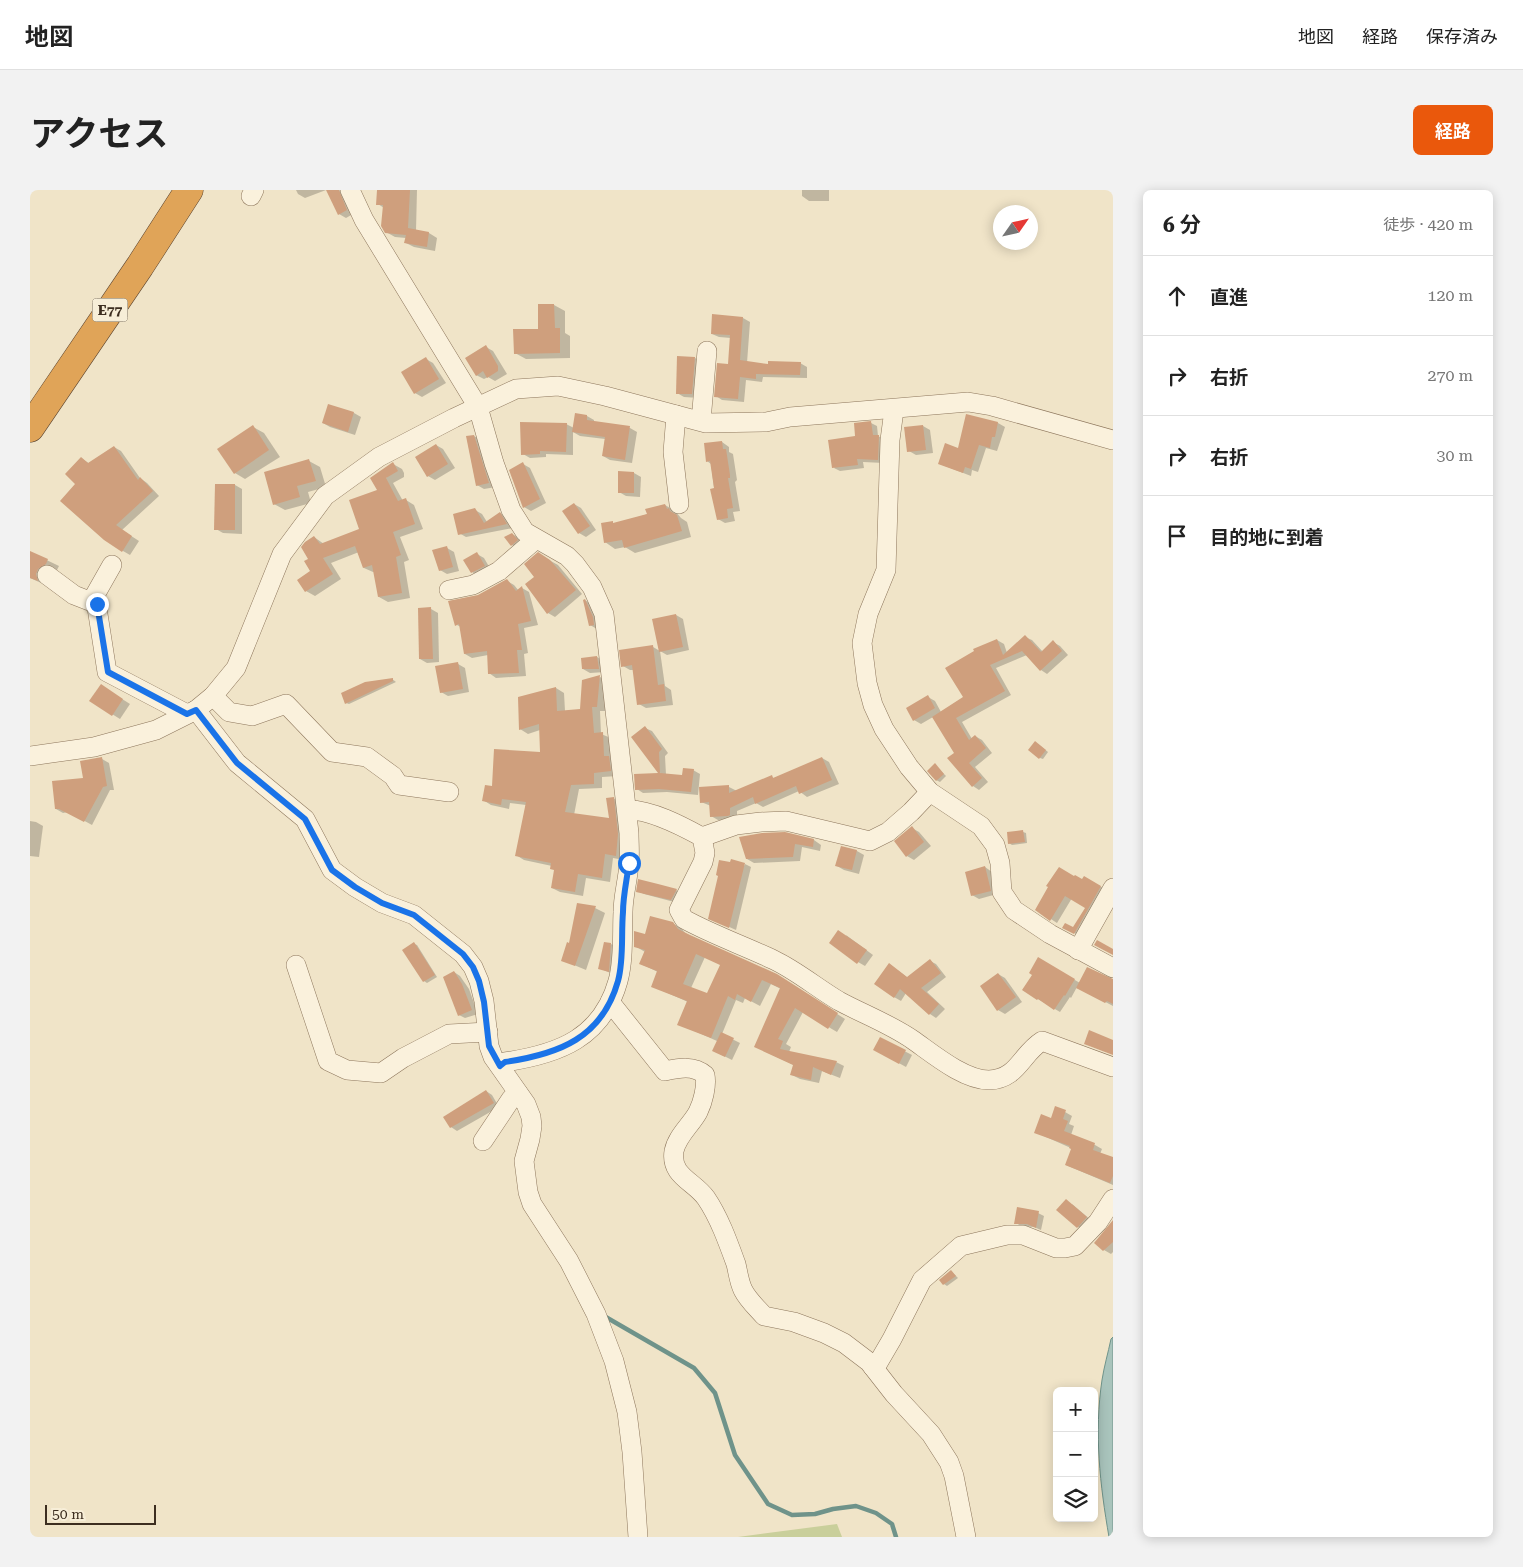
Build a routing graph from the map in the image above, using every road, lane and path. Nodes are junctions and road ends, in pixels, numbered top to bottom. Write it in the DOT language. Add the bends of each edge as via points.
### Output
graph roads {
  1 [pos="172,190"];
  2 [pos="189,190"];
  3 [pos="350,190"];
  4 [pos="707,351"];
  5 [pos="30,400"];
  6 [pos="478,407"];
  7 [pos="894,410"];
  8 [pos="676,415"];
  9 [pos="701,421"];
  10 [pos="30,428"];
  11 [pos="1113,440"];
  12 [pos="679,504"];
  13 [pos="536,539"];
  14 [pos="112,565"];
  15 [pos="47,576"];
  16 [pos="449,590"];
  17 [pos="97,604"];
  18 [pos="213,696"];
  19 [pos="192,712"];
  20 [pos="30,756"];
  21 [pos="449,792"];
  22 [pos="930,792"];
  23 [pos="627,810"];
  24 [pos="702,836"];
  25 [pos="1113,888"];
  26 [pos="1078,950"];
  27 [pos="296,965"];
  28 [pos="1113,968"];
  29 [pos="610,1002"];
  30 [pos="488,1032"];
  31 [pos="500,1066"];
  32 [pos="1113,1067"];
  33 [pos="518,1092"];
  34 [pos="483,1142"];
  35 [pos="1113,1199"];
  36 [pos="874,1367"];
  37 [pos="638,1537"];
  38 [pos="966,1537"];
  1 -- 5 [label="highway, E77"];
  2 -- 10 [label="highway, E77"];
  3 -- 6 [label="street" via="364,220"];
  4 -- 9 [label="street"];
  6 -- 8 [label="street" via="516,389 558,386"];
  6 -- 13 [label="street" via="511,510 525,532"];
  6 -- 18 [label="street" via="379,458 325,496 282,554 236,668"];
  7 -- 9 [label="street" via="790,417 766,422"];
  7 -- 11 [label="street" via="968,402"];
  7 -- 22 [label="street" via="886,570 868,614 862,643 873,705 884,729"];
  8 -- 9 [label="street"];
  8 -- 12 [label="street" via="673,452"];
  13 -- 16 [label="street" via="499,571 473,585"];
  13 -- 23 [label="street" via="568,556 592,587 604,614"];
  14 -- 17 [label="street" via="96,595"];
  15 -- 17 [label="street" via="74,596"];
  17 -- 19 [label="street" via="108,672"];
  18 -- 19 [label="street"];
  18 -- 21 [label="street" via="230,712 252,716 286,704 332,752 367,757 393,776 399,785"];
  19 -- 20 [label="street" via="156,730 94,747"];
  19 -- 30 [label="street" via="237,763 305,819 332,870 382,903 414,915 463,954 479,981"];
  22 -- 24 [label="street" via="888,832 870,841 786,821 736,825"];
  22 -- 26 [label="street" via="981,826 995,845 1002,892 1014,910"];
  23 -- 24 [label="street" via="648,813"];
  23 -- 29 [label="street" via="629,863 622,956"];
  24 -- 32 [label="street" via="704,862 679,910 684,919 777,961 839,1001 979,1079 1004,1077 1042,1041"];
  25 -- 26 [label="street"];
  26 -- 28 [label="street"];
  27 -- 30 [label="street" via="328,1061 347,1070 381,1073 449,1034"];
  29 -- 31 [label="street" via="591,1030 569,1044 548,1054 505,1062"];
  29 -- 36 [label="street" via="665,1070 699,1070 705,1075 698,1112 674,1149 674,1162 678,1173 698,1189 716,1215 742,1288 752,1303 764,1316 824,1332"];
  30 -- 31 [label="street" via="489,1046"];
  31 -- 33 [label="street"];
  33 -- 34 [label="street"];
  33 -- 37 [label="street" via="529,1111 532,1126 524,1161 532,1204 574,1270 596,1314 614,1362 627,1412"];
  35 -- 36 [label="street" via="1098,1222 1075,1246 1056,1248 1023,1235 1007,1235 960,1246 922,1280"];
  36 -- 38 [label="street" via="931,1434 949,1462"];
}
